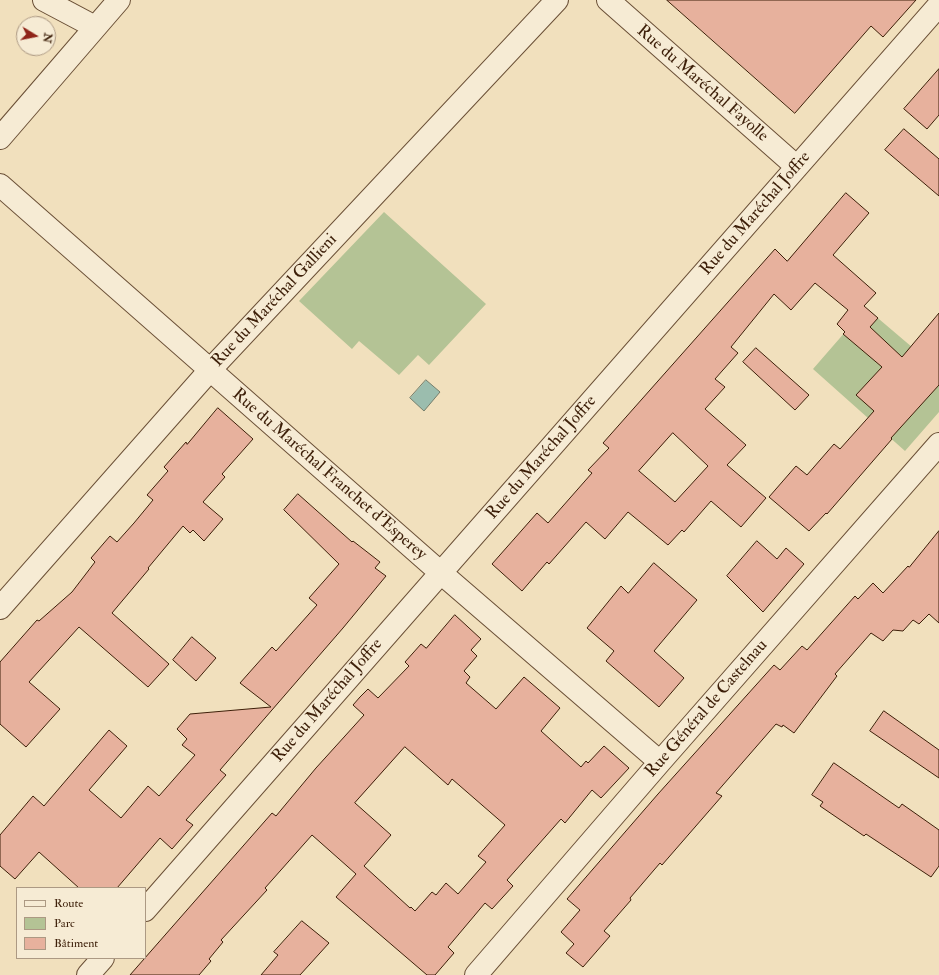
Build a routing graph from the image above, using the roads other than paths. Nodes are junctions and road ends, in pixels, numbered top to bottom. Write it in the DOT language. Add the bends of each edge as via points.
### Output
graph roads {
  1 [pos="44,0"];
  2 [pos="118,0"];
  3 [pos="557,0"];
  4 [pos="608,0"];
  5 [pos="939,5"];
  6 [pos="95,27"];
  7 [pos="0,138"];
  8 [pos="797,167"];
  9 [pos="0,185"];
  10 [pos="210,370"];
  11 [pos="939,444"];
  12 [pos="441,574"];
  13 [pos="0,608"];
  14 [pos="660,762"];
  15 [pos="146,909"];
  16 [pos="102,959"];
  17 [pos="88,975"];
  18 [pos="476,975"];
  1 -- 6 [label="street"];
  2 -- 6 [label="street"];
  3 -- 10 [label="street, Rue du Maréchal Gallieni"];
  4 -- 8 [label="street, Rue du Maréchal Fayolle"];
  5 -- 8 [label="street, Rue du Maréchal Joffre"];
  6 -- 7 [label="street"];
  8 -- 12 [label="street, Rue du Maréchal Joffre"];
  9 -- 10 [label="street, Rue du Maréchal Franchet d'Esperey"];
  10 -- 12 [label="street, Rue du Maréchal Franchet d'Esperey"];
  10 -- 13 [label="street, Rue du Maréchal Gallieni"];
  11 -- 14 [label="street, Rue Général de Castelnau"];
  12 -- 14 [label="street, Rue du Maréchal Franchet d'Esperey"];
  12 -- 15 [label="street, Rue du Maréchal Joffre"];
  14 -- 18 [label="street, Rue Général de Castelnau"];
  16 -- 17 [label="street"];
}
